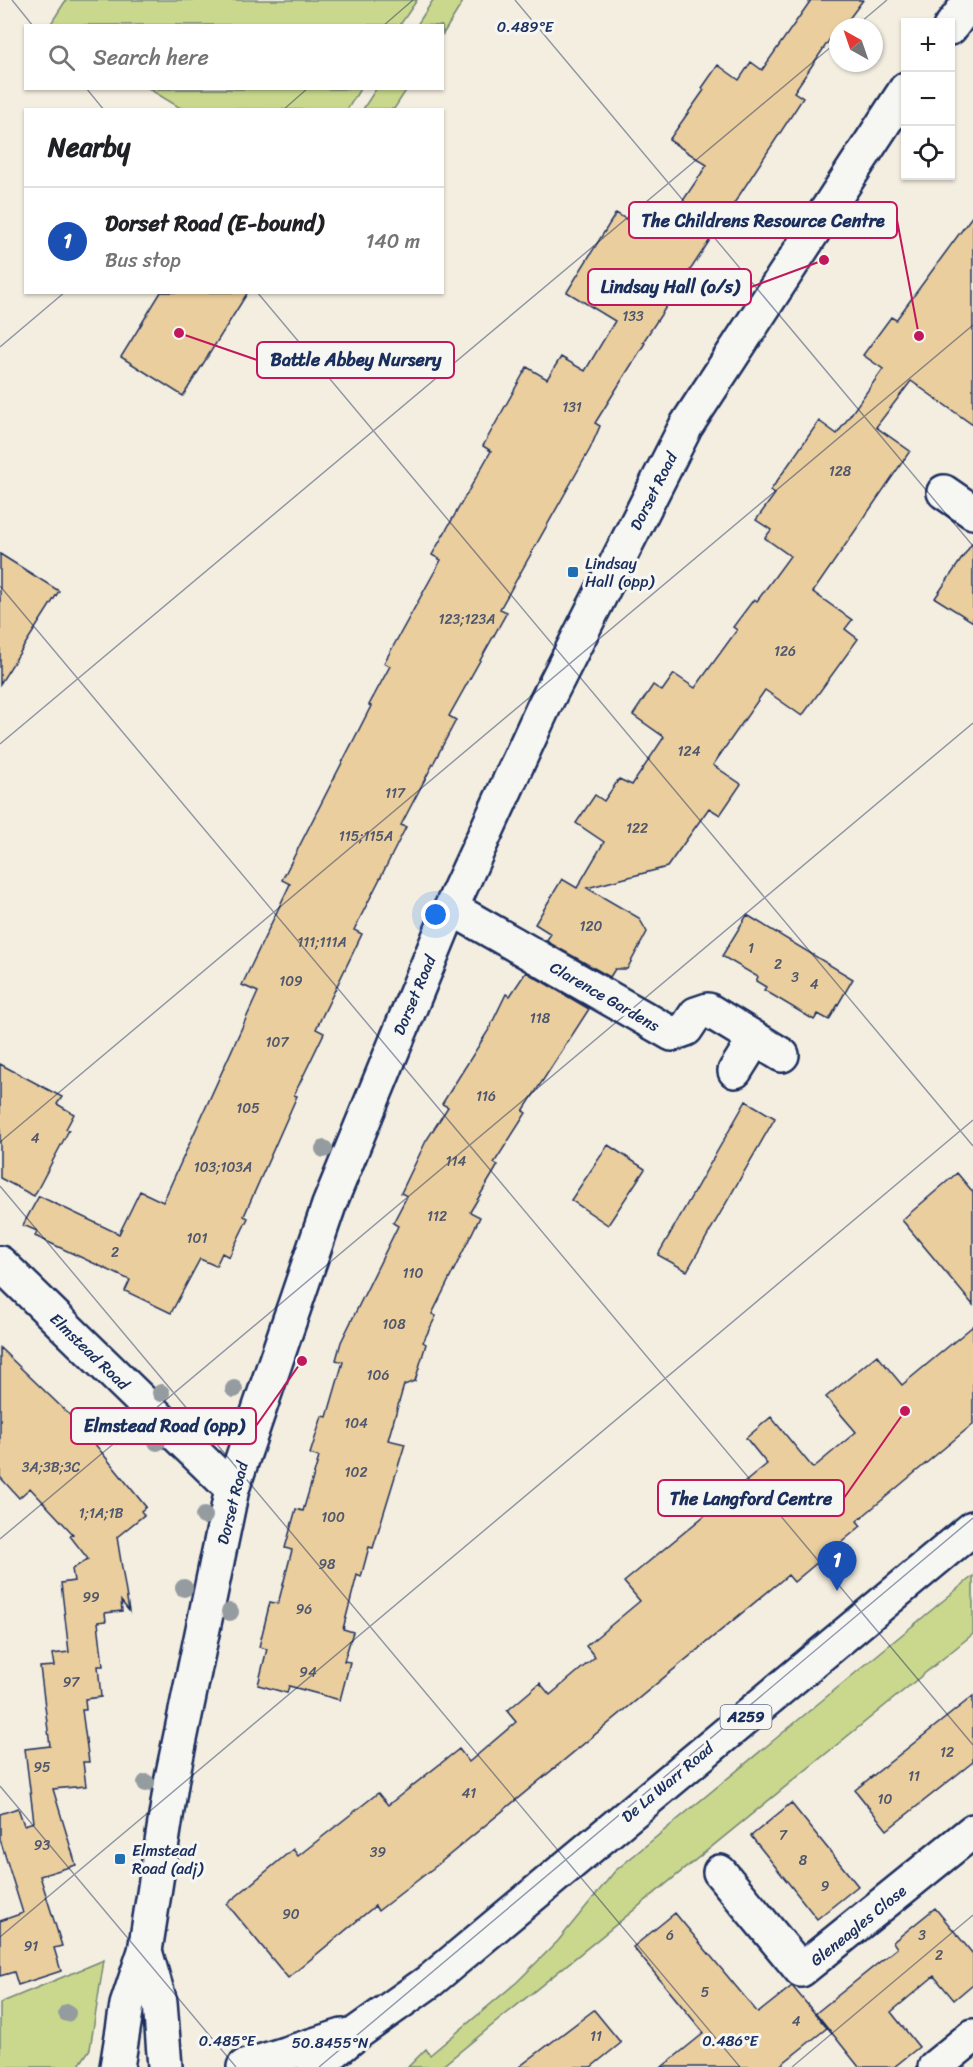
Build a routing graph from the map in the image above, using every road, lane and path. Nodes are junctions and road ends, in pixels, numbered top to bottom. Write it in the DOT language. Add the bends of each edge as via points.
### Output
graph roads {
  1 [pos="971,0"];
  2 [pos="955,22"];
  3 [pos="901,97"];
  4 [pos="944,492"];
  5 [pos="973,512"];
  6 [pos="451,908"];
  7 [pos="735,1071"];
  8 [pos="0,1263"];
  9 [pos="232,1489"];
  10 [pos="973,1528"];
  11 [pos="968,1846"];
  12 [pos="720,1872"];
  13 [pos="145,1951"];
  14 [pos="358,2032"];
  15 [pos="973,2036"];
  16 [pos="117,2067"];
  17 [pos="165,2067"];
  18 [pos="244,2067"];
  19 [pos="315,2067"];
  20 [pos="936,2067"];
  1 -- 2 [label="main road"];
  3 -- 6 [label="main road, Dorset Road" via="686,426 544,706"];
  4 -- 5 [label="main road"];
  6 -- 7 [label="main road, Clarence Gardens" via="672,1034 686,1029 696,1014 708,1010 769,1047"];
  6 -- 9 [label="main road, Dorset Road" via="329,1205"];
  8 -- 9 [label="main road, Elmstead Road"];
  9 -- 13 [label="main road, Dorset Road" via="172,1778"];
  10 -- 14 [label="main road, De La Warr Road / A259" via="431,1980"];
  11 -- 12 [label="main road, Gleneagles Close" via="801,1970"];
  13 -- 16 [label="main road, Dorset Road" via="127,2004"];
  13 -- 17 [label="main road, Dorset Road" via="160,2002"];
  14 -- 18 [label="main road, De La Warr Road / A259"];
  14 -- 19 [label="main road, De La Warr Road / A259"];
  15 -- 20 [label="main road"];
}
